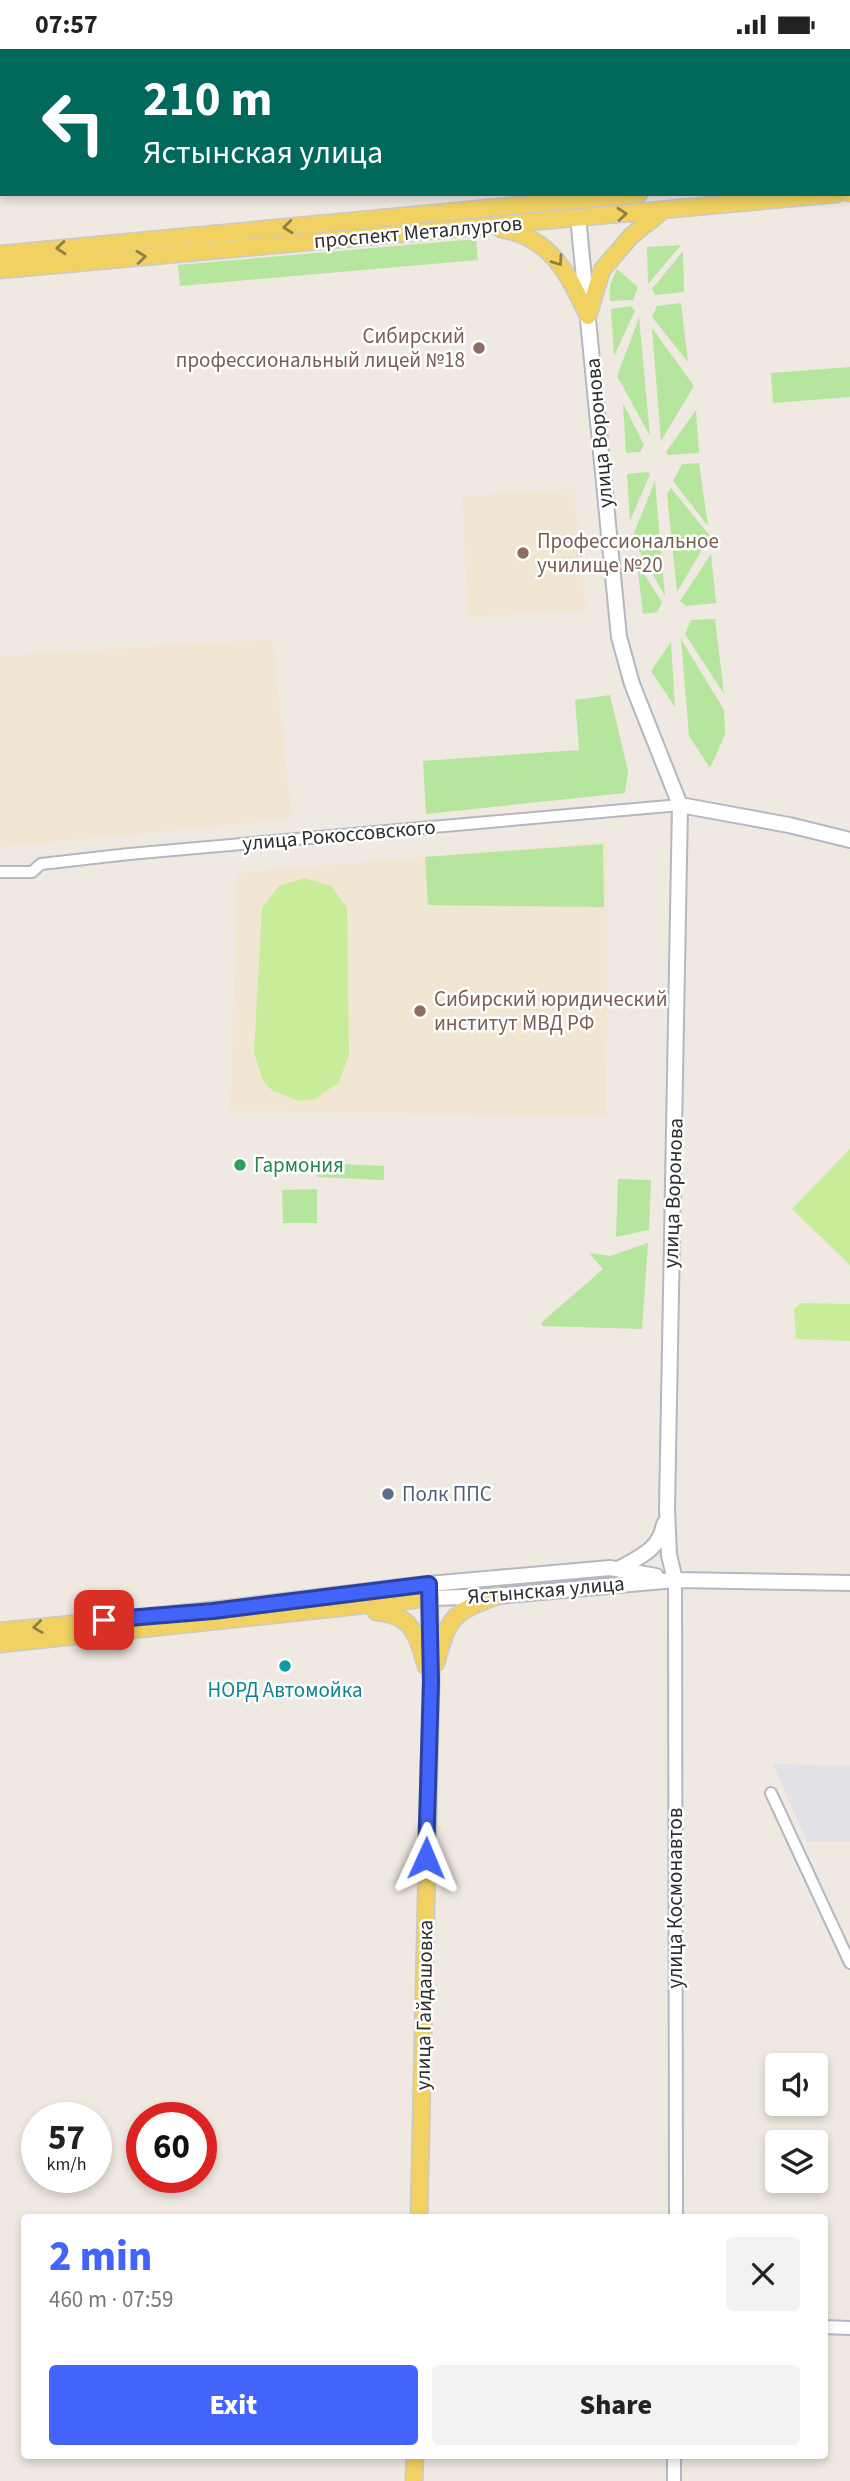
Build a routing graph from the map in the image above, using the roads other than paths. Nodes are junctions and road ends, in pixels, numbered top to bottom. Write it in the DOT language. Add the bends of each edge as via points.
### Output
graph roads {
  1 [pos="596,196"];
  2 [pos="784,196"];
  3 [pos="575,197"];
  4 [pos="758,197"];
  5 [pos="666,210"];
  6 [pos="578,217"];
  7 [pos="476,227"];
  8 [pos="0,254"];
  9 [pos="0,270"];
  10 [pos="589,316"];
  11 [pos="680,805"];
  12 [pos="850,840"];
  13 [pos="0,872"];
  14 [pos="667,1509"];
  15 [pos="620,1568"];
  16 [pos="675,1580"];
  17 [pos="850,1583"];
  18 [pos="430,1591"];
  19 [pos="497,1597"];
  20 [pos="332,1609"];
  21 [pos="0,1631"];
  22 [pos="0,1644"];
  23 [pos="431,1682"];
  24 [pos="771,1793"];
  25 [pos="850,1963"];
  26 [pos="419,2214"];
  27 [pos="676,2214"];
  28 [pos="828,2327"];
  29 [pos="850,2328"];
  30 [pos="415,2459"];
  31 [pos="674,2459"];
  32 [pos="414,2481"];
  33 [pos="674,2481"];
  1 -- 3 [label="main road, проспект Металлургов"];
  2 -- 4 [label="main road, проспект Металлургов"];
  3 -- 6 [label="main road"];
  3 -- 8 [label="main road, проспект Металлургов, one-way"];
  4 -- 5 [label="main road, проспект Металлургов"];
  6 -- 5 [label="main road, проспект Металлургов, one-way"];
  5 -- 10 [label="main road" via="636,230 602,269"];
  6 -- 7 [label="main road, проспект Металлургов"];
  6 -- 10 [label="main road, улица Воронова"];
  9 -- 7 [label="main road, проспект Металлургов, one-way"];
  7 -- 10 [label="main road, one-way" via="522,234 550,250"];
  10 -- 11 [label="main road, улица Воронова" via="620,636 632,684"];
  11 -- 12 [label="main road"];
  11 -- 13 [label="street, улица Рокоссовского" via="129,854 41,864 32,872"];
  11 -- 14 [label="main road, улица Воронова"];
  14 -- 15 [label="main road" via="656,1545"];
  14 -- 16 [label="main road, улица Воронова"];
  15 -- 16 [label="main road, Ястынская улица"];
  15 -- 18 [label="main road, Ястынская улица" via="545,1572"];
  16 -- 17 [label="main road, Ястынская улица"];
  16 -- 19 [label="main road, Ястынская улица"];
  16 -- 27 [label="street, улица Космонавтов"];
  18 -- 19 [label="main road, Ястынская улица"];
  18 -- 20 [label="main road, Ястынская улица"];
  18 -- 21 [label="main road, Ястынская улица, one-way"];
  18 -- 23 [label="main road, улица Гайдашовка"];
  19 -- 23 [label="main road" via="471,1606 451,1620"];
  20 -- 22 [label="main road, Ястынская улица"];
  20 -- 23 [label="main road" via="393,1613 407,1622"];
  23 -- 26 [label="main road, улица Гайдашовка"];
  24 -- 25 [label="street"];
  28 -- 29 [label="street"];
  30 -- 32 [label="main road"];
  31 -- 33 [label="street"];
}
